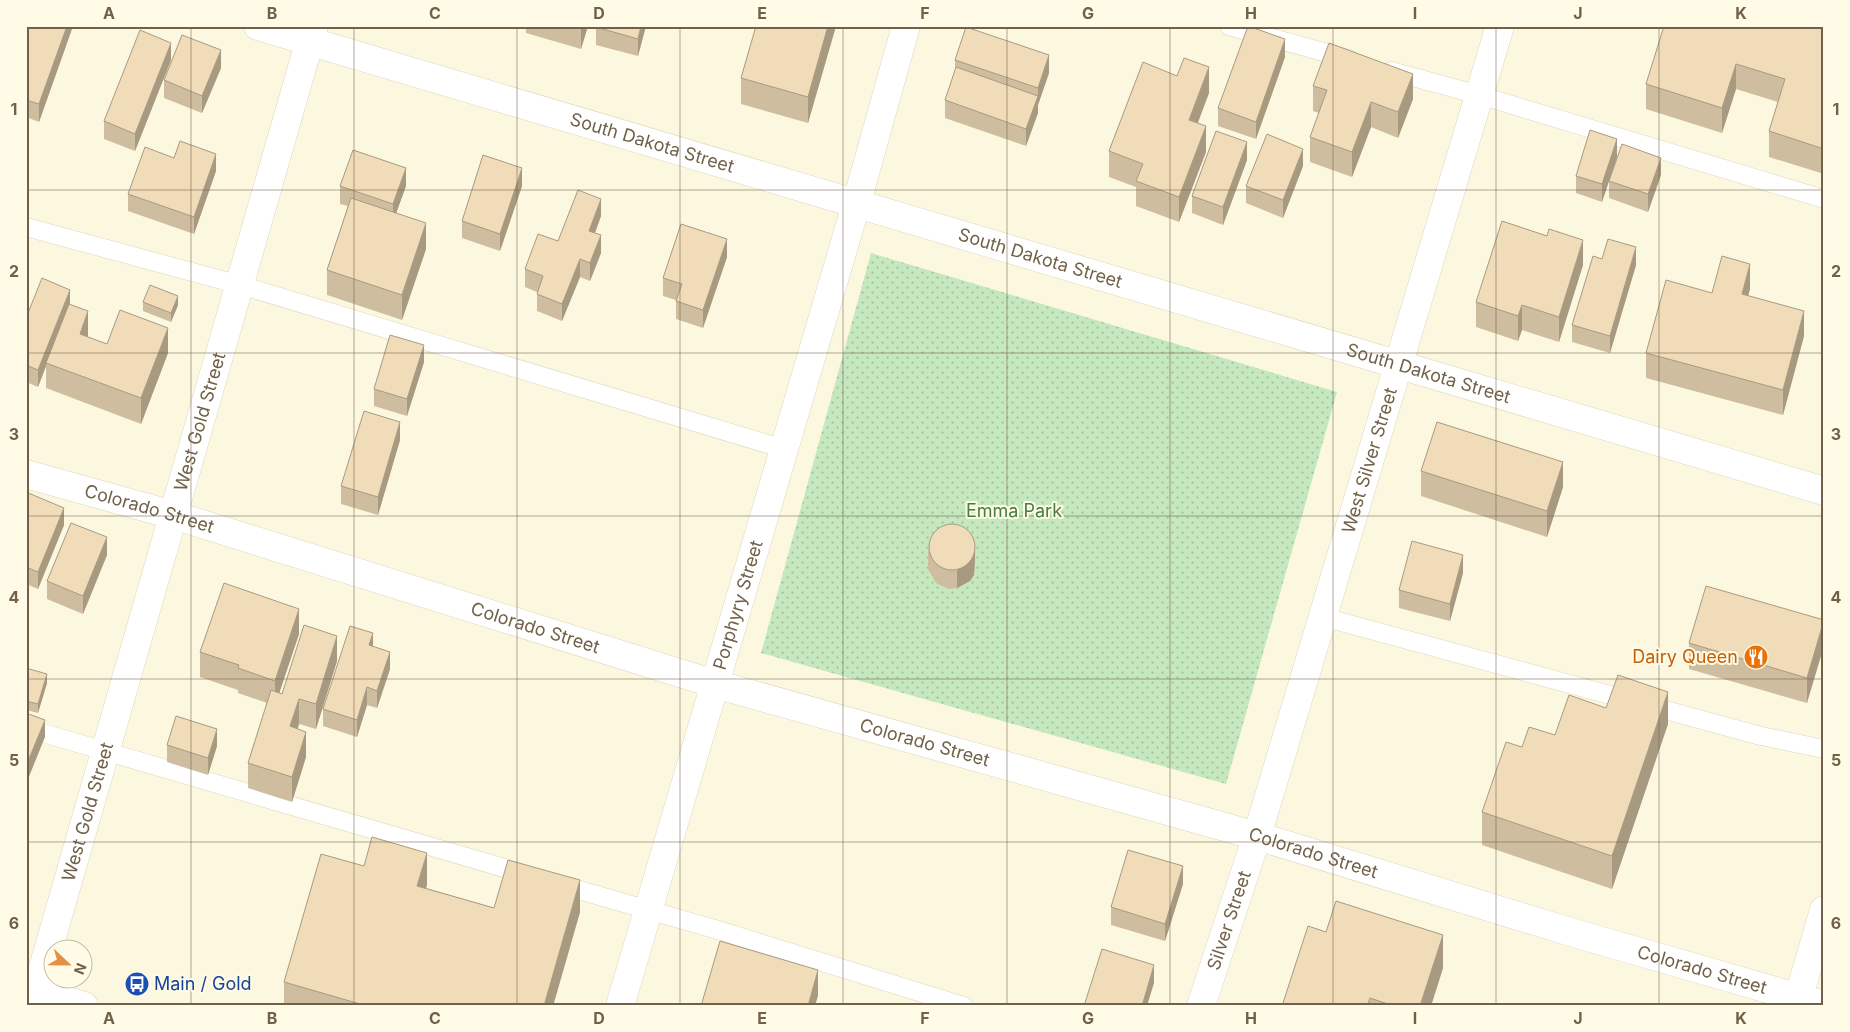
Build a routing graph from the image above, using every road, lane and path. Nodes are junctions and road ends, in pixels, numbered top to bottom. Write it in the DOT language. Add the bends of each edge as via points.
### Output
graph roads {
  1 [pos="258,26"];
  2 [pos="906,26"];
  3 [pos="1229,26"];
  4 [pos="1500,26"];
  5 [pos="312,34"];
  6 [pos="1479,96"];
  7 [pos="1824,199"];
  8 [pos="856,205"];
  9 [pos="26,227"];
  10 [pos="240,285"];
  11 [pos="1398,365"];
  12 [pos="784,449"];
  13 [pos="26,474"];
  14 [pos="1824,491"];
  15 [pos="173,515"];
  16 [pos="1323,617"];
  17 [pos="715,684"];
  18 [pos="26,728"];
  19 [pos="1824,749"];
  20 [pos="105,751"];
  21 [pos="1257,836"];
  22 [pos="1824,910"];
  23 [pos="648,911"];
  24 [pos="31,996"];
  25 [pos="1797,1002"];
  26 [pos="1824,1005"];
  27 [pos="84,1006"];
  28 [pos="620,1006"];
  29 [pos="964,1006"];
  30 [pos="1201,1006"];
  1 -- 5 [label="street, South Dakota Street"];
  2 -- 8 [label="street, Porphyry Street"];
  3 -- 6 [label="lane"];
  4 -- 6 [label="street, West Silver Street"];
  5 -- 8 [label="street, South Dakota Street"];
  5 -- 10 [label="street, West Gold Street"];
  6 -- 7 [label="lane"];
  6 -- 11 [label="street, West Silver Street"];
  8 -- 11 [label="street, South Dakota Street"];
  8 -- 12 [label="street, Porphyry Street"];
  9 -- 10 [label="lane"];
  10 -- 12 [label="lane"];
  10 -- 15 [label="street, West Gold Street"];
  11 -- 14 [label="street, South Dakota Street"];
  11 -- 16 [label="street, West Silver Street"];
  12 -- 17 [label="street, Porphyry Street"];
  13 -- 15 [label="street, Colorado Street"];
  15 -- 17 [label="street, Colorado Street"];
  15 -- 20 [label="street, West Gold Street"];
  16 -- 19 [label="lane" via="1760,736"];
  16 -- 21 [label="street, West Silver Street"];
  17 -- 21 [label="street, Colorado Street"];
  17 -- 23 [label="street, Porphyry Street"];
  18 -- 20 [label="lane"];
  20 -- 23 [label="lane"];
  20 -- 24 [label="street, West Gold Street"];
  21 -- 25 [label="street, Colorado Street"];
  21 -- 30 [label="street, Silver Street"];
  22 -- 25 [label="street"];
  23 -- 28 [label="street, Porphyry Street"];
  23 -- 29 [label="lane"];
  24 -- 27 [label="street"];
  25 -- 26 [label="street, Colorado Street"];
}
